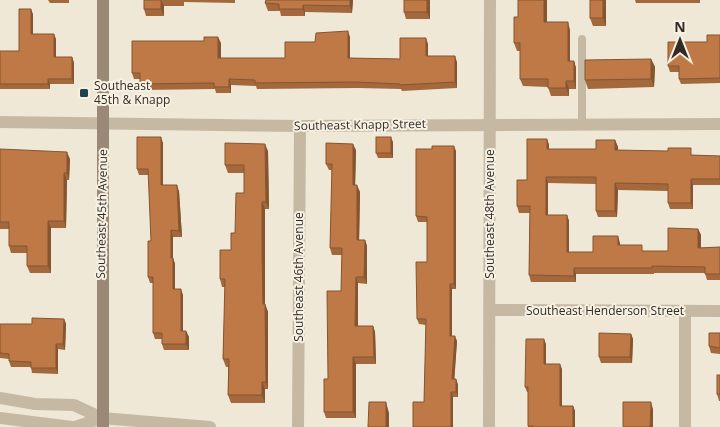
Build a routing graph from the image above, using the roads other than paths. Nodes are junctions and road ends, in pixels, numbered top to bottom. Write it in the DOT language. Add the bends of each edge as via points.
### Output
graph roads {
  1 [pos="103,0"];
  2 [pos="490,0"];
  3 [pos="582,39"];
  4 [pos="0,122"];
  5 [pos="103,123"];
  6 [pos="490,124"];
  7 [pos="582,124"];
  8 [pos="720,124"];
  9 [pos="300,126"];
  10 [pos="490,310"];
  11 [pos="685,311"];
  12 [pos="720,311"];
  13 [pos="0,398"];
  14 [pos="0,418"];
  15 [pos="102,422"];
  16 [pos="186,425"];
  17 [pos="73,427"];
  18 [pos="210,427"];
  19 [pos="298,427"];
  20 [pos="489,427"];
  21 [pos="685,427"];
  1 -- 5 [label="street, Southeast 45th Avenue"];
  2 -- 6 [label="street, Southeast 48th Avenue"];
  3 -- 7 [label="lane"];
  4 -- 5 [label="street, Southeast Knapp Street"];
  5 -- 9 [label="street, Southeast Knapp Street"];
  5 -- 15 [label="street, Southeast 45th Avenue"];
  6 -- 7 [label="street, Southeast Knapp Street"];
  6 -- 9 [label="street, Southeast Knapp Street"];
  6 -- 10 [label="street, Southeast 48th Avenue"];
  7 -- 8 [label="street, Southeast Knapp Street"];
  9 -- 19 [label="street, Southeast 46th Avenue"];
  10 -- 11 [label="street, Southeast Henderson Street"];
  10 -- 20 [label="street, Southeast 48th Avenue"];
  11 -- 12 [label="street, Southeast Henderson Street"];
  11 -- 21 [label="street"];
  13 -- 15 [label="street" via="35,404 74,405"];
  14 -- 17 [label="street"];
  15 -- 16 [label="street"];
  15 -- 17 [label="street"];
  16 -- 18 [label="street"];
}
